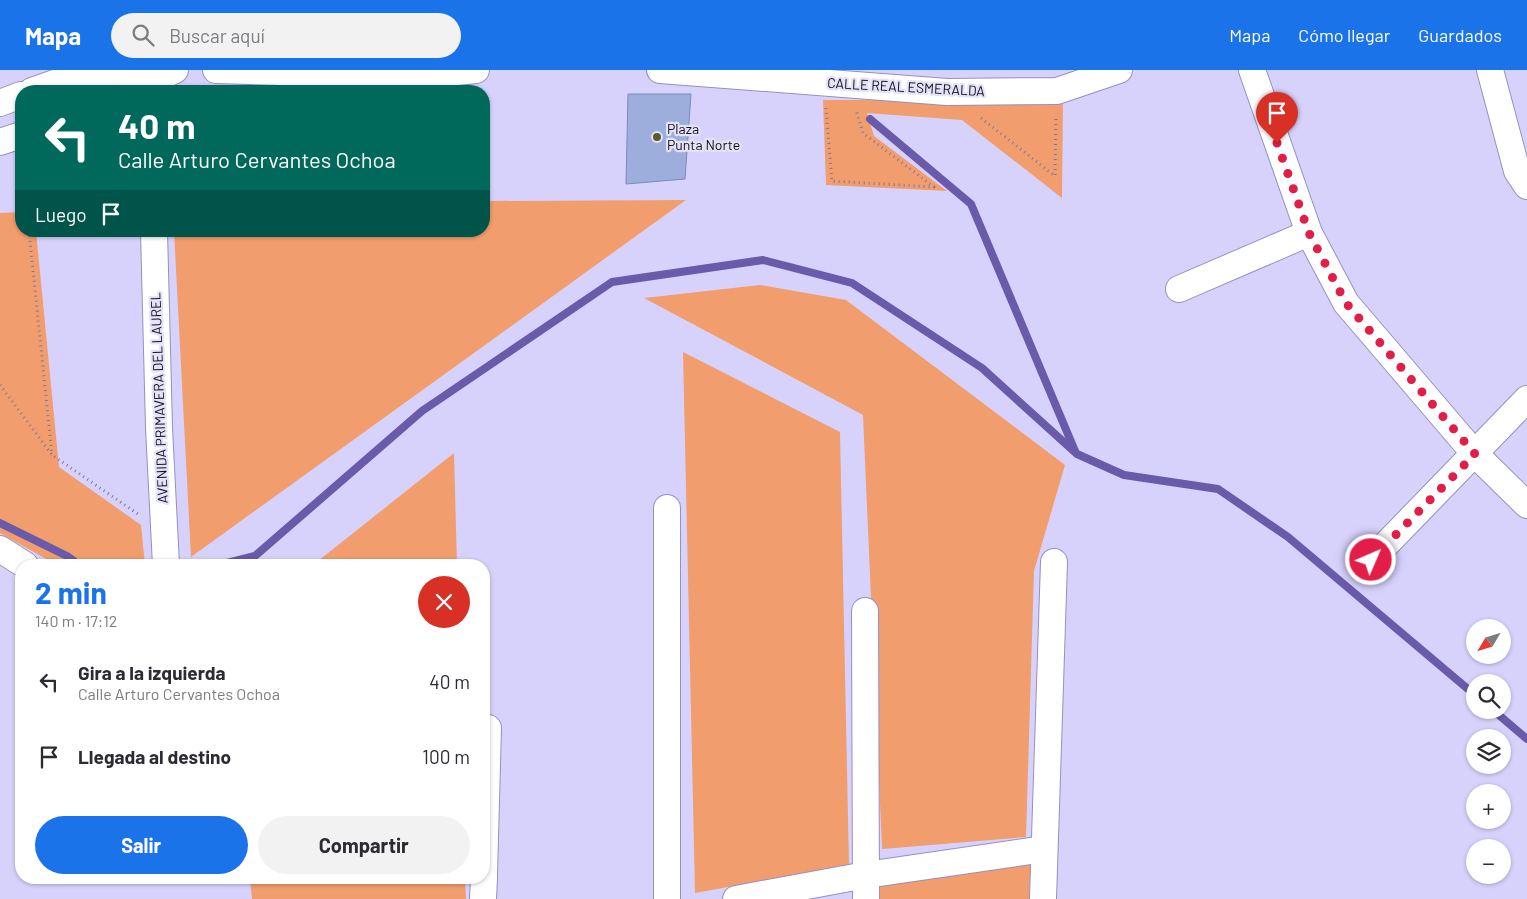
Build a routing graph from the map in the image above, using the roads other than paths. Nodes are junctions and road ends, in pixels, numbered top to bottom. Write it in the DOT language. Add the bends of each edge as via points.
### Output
graph roads {
  1 [pos="154,70"];
  2 [pos="176,70"];
  3 [pos="216,70"];
  4 [pos="225,70"];
  5 [pos="476,70"];
  6 [pos="660,70"];
  7 [pos="1119,70"];
  8 [pos="1252,70"];
  9 [pos="1490,70"];
  10 [pos="833,80"];
  11 [pos="948,81"];
  12 [pos="49,85"];
  13 [pos="144,85"];
  14 [pos="172,85"];
  15 [pos="15,97"];
  16 [pos="0,103"];
  17 [pos="15,136"];
  18 [pos="0,142"];
  19 [pos="1527,186"];
  20 [pos="1309,233"];
  21 [pos="154,237"];
  22 [pos="1180,289"];
  23 [pos="1527,399"];
  24 [pos="1475,454"];
  25 [pos="1527,505"];
  26 [pos="667,508"];
  27 [pos="0,549"];
  28 [pos="16,559"];
  29 [pos="166,559"];
  30 [pos="1371,560"];
  31 [pos="1054,562"];
  32 [pos="865,611"];
  33 [pos="1044,849"];
  34 [pos="484,884"];
  35 [pos="866,887"];
  36 [pos="483,899"];
  37 [pos="667,899"];
  38 [pos="736,899"];
  39 [pos="1043,899"];
  1 -- 12 [label="street" via="80,74"];
  2 -- 13 [label="street"];
  2 -- 14 [label="street"];
  3 -- 4 [label="street"];
  4 -- 5 [label="street" via="417,76"];
  6 -- 10 [label="street, CALLE REAL ESMERALDA"];
  7 -- 11 [label="street, CALLE REAL ESMERALDA" via="1057,90"];
  8 -- 20 [label="street"];
  9 -- 19 [label="street" via="1517,171"];
  10 -- 11 [label="street, CALLE REAL ESMERALDA"];
  15 -- 16 [label="street"];
  17 -- 18 [label="street"];
  20 -- 22 [label="street"];
  20 -- 24 [label="street" via="1346,303"];
  21 -- 29 [label="street, AVENIDA PRIMAVERA DEL LAUREL"];
  23 -- 24 [label="street"];
  24 -- 25 [label="street"];
  24 -- 30 [label="street"];
  26 -- 37 [label="street"];
  27 -- 28 [label="street"];
  31 -- 33 [label="street"];
  32 -- 35 [label="street"];
  33 -- 35 [label="street"];
  33 -- 39 [label="street"];
  34 -- 36 [label="street"];
  35 -- 38 [label="street"];
}
